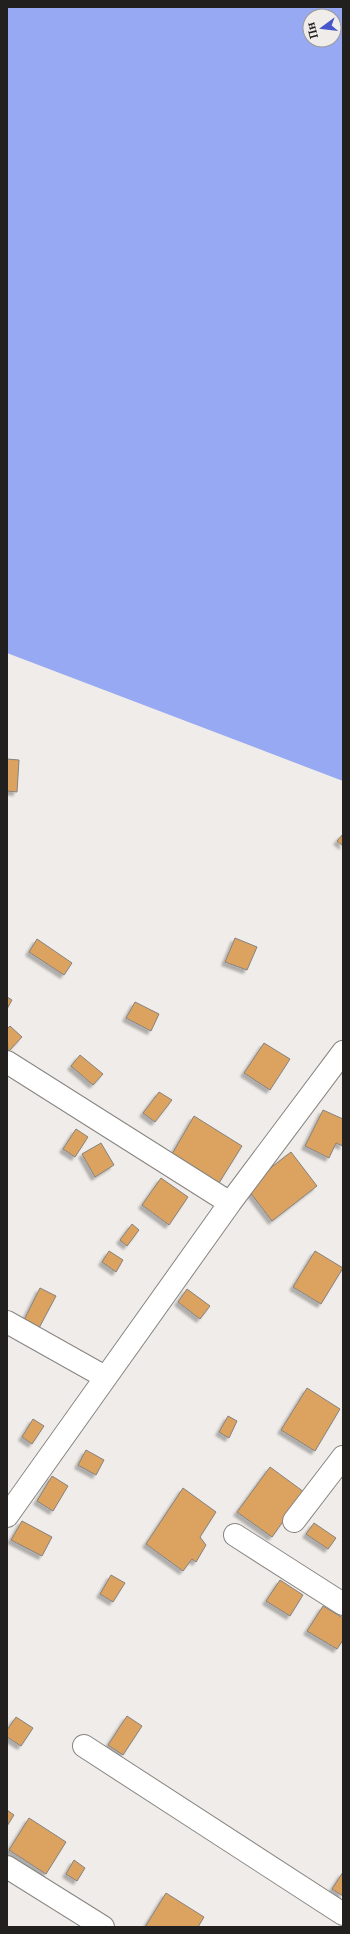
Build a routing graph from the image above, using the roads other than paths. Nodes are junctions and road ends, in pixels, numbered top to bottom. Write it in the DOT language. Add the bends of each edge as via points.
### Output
graph roads {
  1 [pos="343,1052"];
  2 [pos="7,1062"];
  3 [pos="230,1203"];
  4 [pos="7,1322"];
  5 [pos="106,1377"];
  6 [pos="343,1457"];
  7 [pos="7,1516"];
  8 [pos="294,1521"];
  9 [pos="235,1535"];
  10 [pos="343,1604"];
  11 [pos="84,1746"];
  12 [pos="7,1866"];
  13 [pos="343,1914"];
  14 [pos="103,1927"];
  1 -- 3 [label="street"];
  2 -- 3 [label="street"];
  3 -- 5 [label="street"];
  4 -- 5 [label="street"];
  5 -- 7 [label="street"];
  6 -- 8 [label="street"];
  9 -- 10 [label="street"];
  11 -- 13 [label="street"];
  12 -- 14 [label="street"];
}
